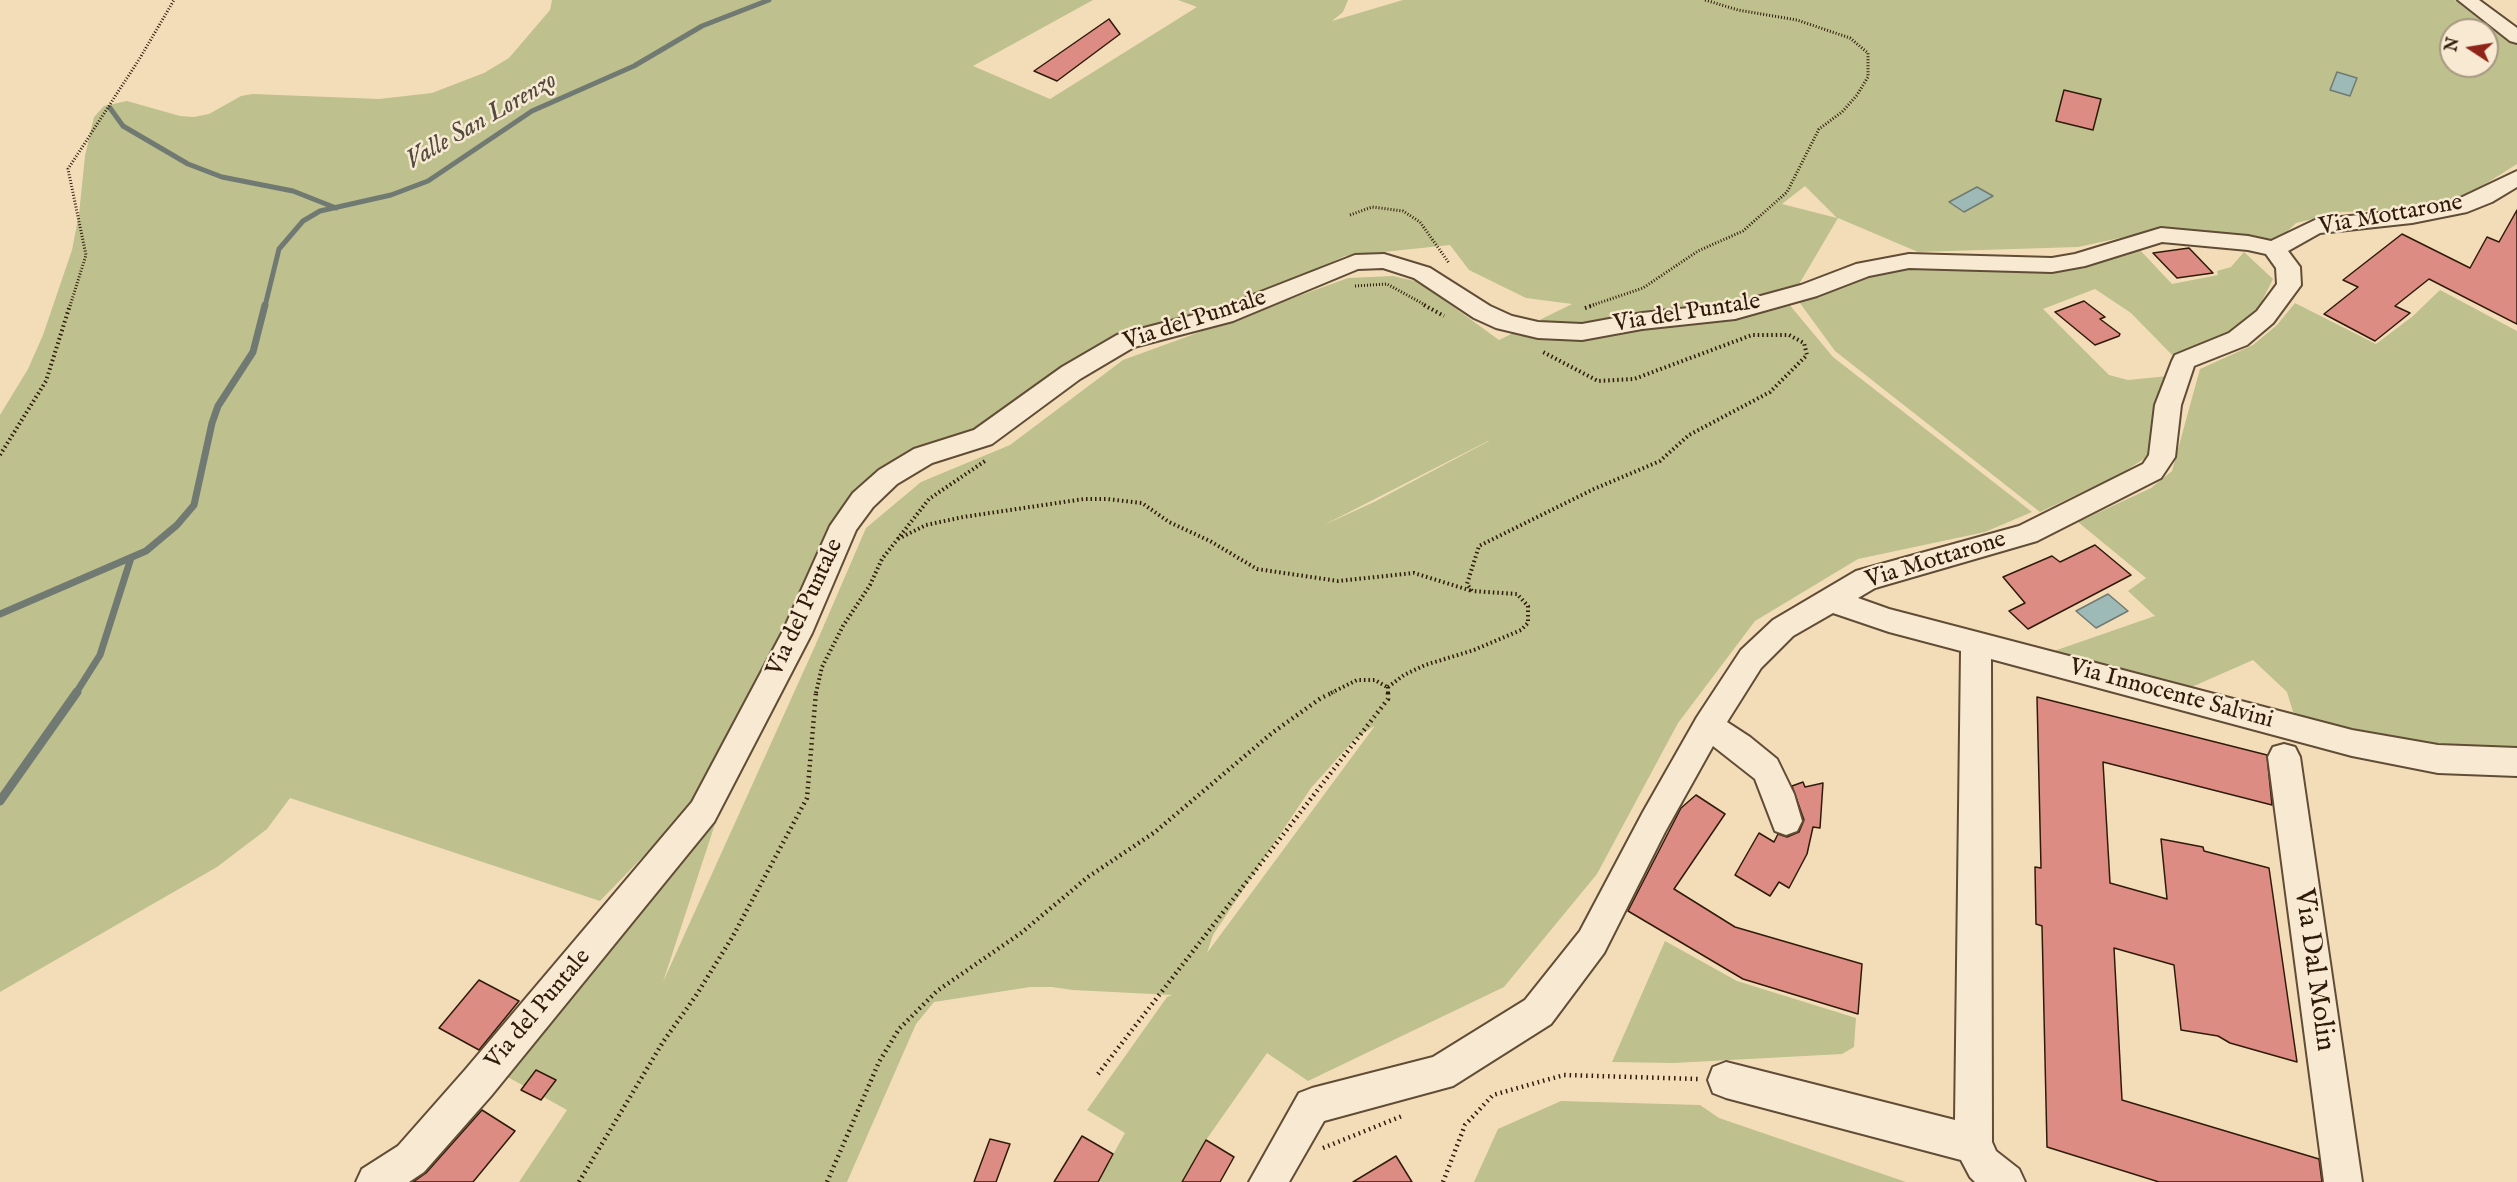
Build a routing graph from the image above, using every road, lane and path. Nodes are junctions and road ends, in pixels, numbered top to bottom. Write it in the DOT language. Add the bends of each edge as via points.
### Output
graph roads {
  1 [pos="174,0"];
  2 [pos="1705,0"];
  3 [pos="2468,0"];
  4 [pos="2517,37"];
  5 [pos="2517,177"];
  6 [pos="1350,215"];
  7 [pos="2274,249"];
  8 [pos="1451,265"];
  9 [pos="1345,286"];
  10 [pos="1580,310"];
  11 [pos="1446,317"];
  12 [pos="1540,351"];
  13 [pos="0,455"];
  14 [pos="992,457"];
  15 [pos="895,541"];
  16 [pos="1472,591"];
  17 [pos="1830,600"];
  18 [pos="1976,643"];
  19 [pos="1388,687"];
  20 [pos="1708,726"];
  21 [pos="2284,758"];
  22 [pos="2517,762"];
  23 [pos="1786,821"];
  24 [pos="1098,1074"];
  25 [pos="1726,1080"];
  26 [pos="1973,1144"];
  27 [pos="375,1182"];
  28 [pos="579,1182"];
  29 [pos="827,1182"];
  30 [pos="1268,1182"];
  31 [pos="1443,1182"];
  32 [pos="2006,1182"];
  33 [pos="2343,1182"];
  1 -- 13 [label="path" via="68,169 86,255 46,381"];
  2 -- 10 [label="path" via="1797,20 1850,38 1868,53 1868,77 1857,95 1820,129 1787,192 1743,231 1698,251 1642,288"];
  3 -- 4 [label="street"];
  5 -- 7 [label="street, Via Mottarone" via="2459,207 2315,227"];
  6 -- 8 [label="path" via="1372,207 1403,211 1420,222"];
  7 -- 17 [label="street, Via Mottarone" via="2288,267 2289,285 2265,317 2238,339 2184,361 2168,405 2162,457 2152,471 2027,534 1866,579"];
  7 -- 27 [label="street, Via del Puntale" via="2161,235 2052,265 1909,261 1864,268 1809,291 1735,311 1582,332 1538,330 1505,322 1482,312 1422,273 1384,261 1355,262 1225,315 1126,341 1071,373 983,437 923,456 888,477 863,500 844,526 797,633 703,812 411,1159"];
  9 -- 11 [label="path" via="1387,284"];
  12 -- 16 [label="path" via="1598,381 1634,379 1752,335 1789,335 1804,343 1807,356 1770,392 1689,435 1660,461 1479,546 1467,584"];
  14 -- 15 [label="path" via="929,499"];
  15 -- 16 [label="path" via="919,527 963,517 1107,499 1142,503 1169,522 1257,569 1338,581 1414,573"];
  15 -- 28 [label="path" via="822,667 813,707 815,729 807,798 733,936 663,1042"];
  16 -- 19 [label="path" via="1517,594 1528,606 1528,623 1521,630 1474,650 1425,665"];
  17 -- 18 [label="street, Via Innocente Salvini"];
  17 -- 20 [label="street, Via Mottarone" via="1783,628 1750,659"];
  18 -- 22 [label="street, Via Innocente Salvini" via="2352,743 2438,759"];
  18 -- 26 [label="street"];
  19 -- 24 [label="path" via="1388,699"];
  19 -- 29 [label="path" via="1375,680 1357,680 1321,698 1272,733 1155,832 1088,877 1021,933 937,992 899,1029 879,1062"];
  20 -- 23 [label="street" via="1766,769"];
  20 -- 30 [label="street, Via Mottarone" via="1592,942 1538,1012 1440,1073 1312,1106"];
  21 -- 33 [label="street, Via Dal Molin"];
  25 -- 26 [label="street"];
  25 -- 31 [label="path" via="1564,1075 1493,1095 1465,1125"];
  26 -- 32 [label="street" via="1983,1164"];
}
